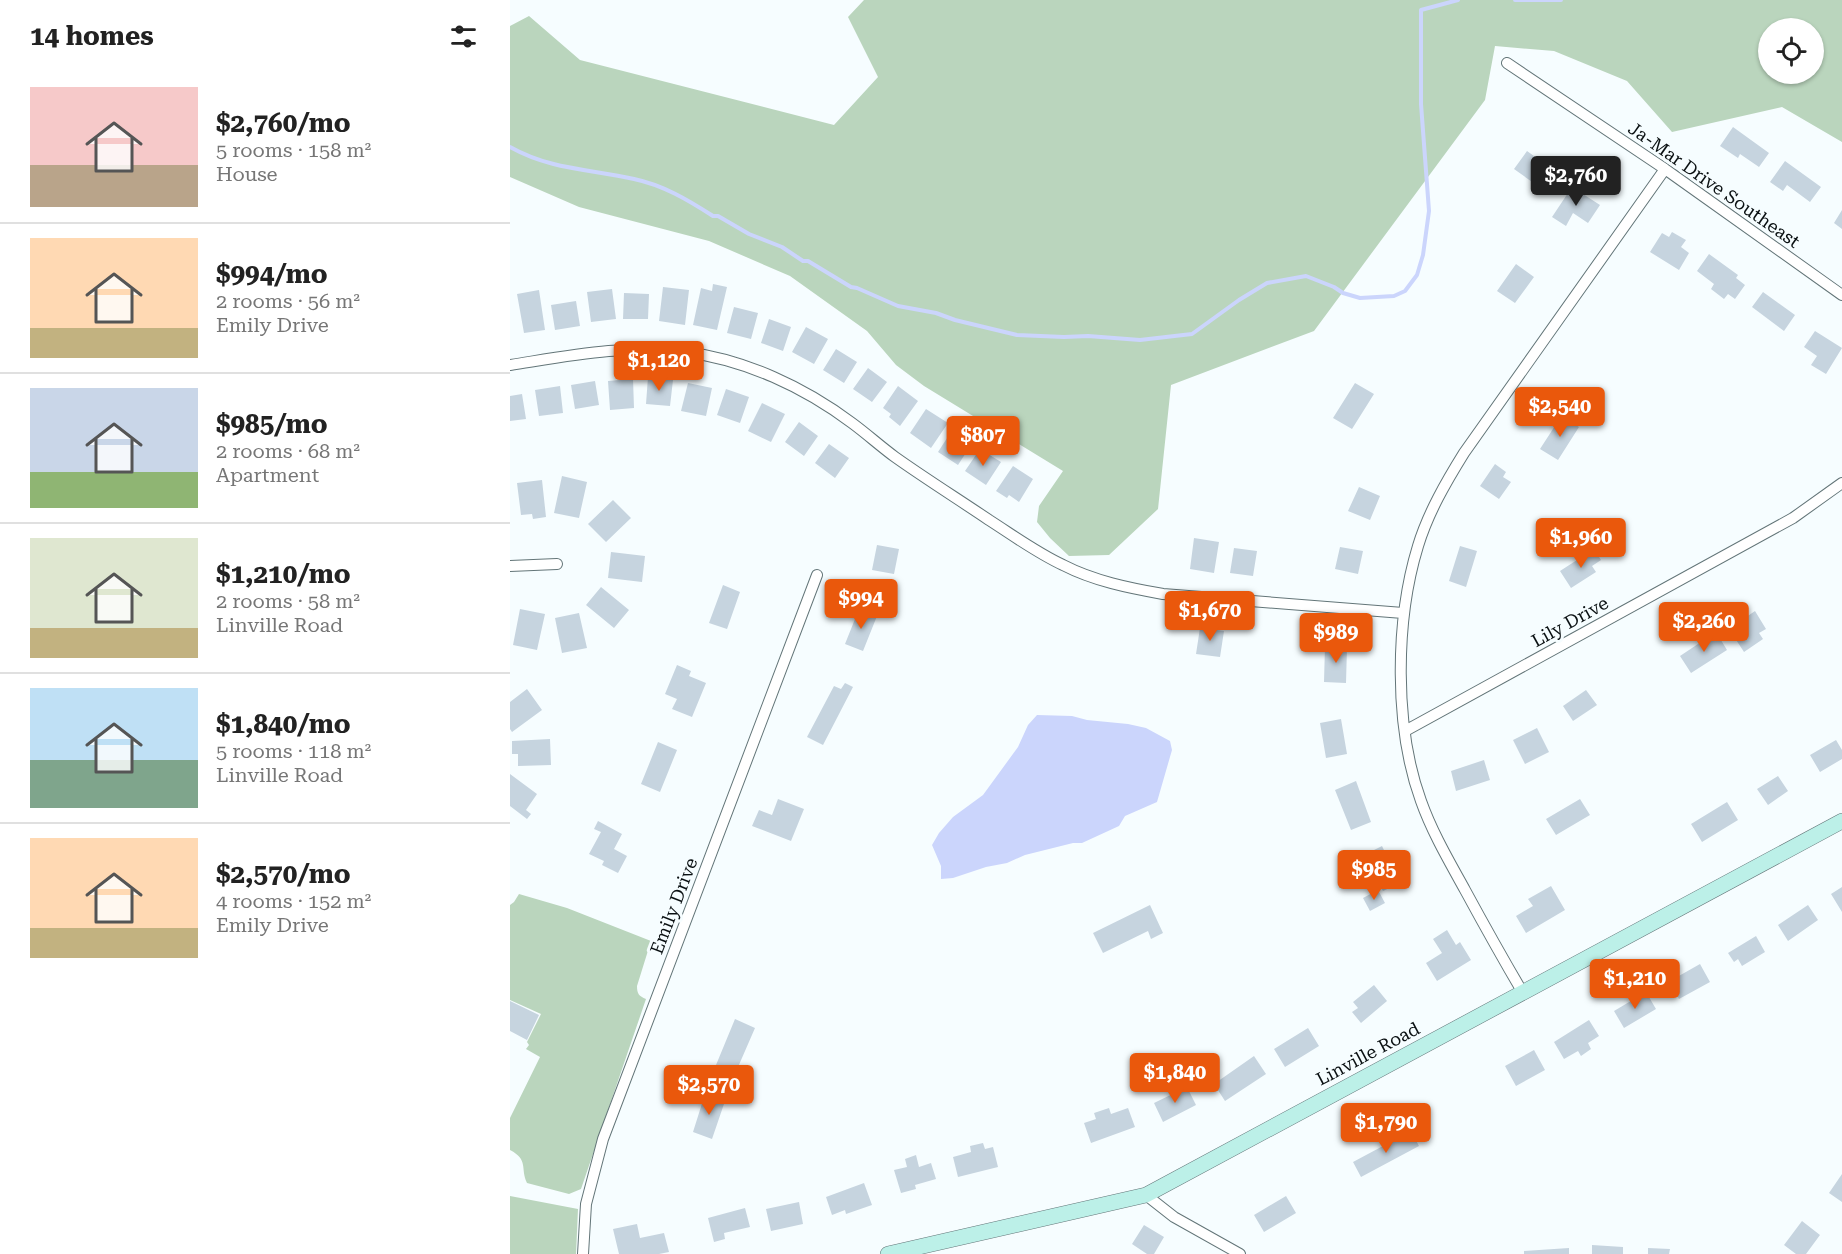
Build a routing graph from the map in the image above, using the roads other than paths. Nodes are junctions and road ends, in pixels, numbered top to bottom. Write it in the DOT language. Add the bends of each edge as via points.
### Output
graph roads {
  1 [pos="1507,63"];
  2 [pos="1665,169"];
  3 [pos="1842,295"];
  4 [pos="510,365"];
  5 [pos="1842,483"];
  6 [pos="557,564"];
  7 [pos="510,566"];
  8 [pos="817,575"];
  9 [pos="1403,613"];
  10 [pos="1405,731"];
  11 [pos="1842,821"];
  12 [pos="1522,993"];
  13 [pos="1146,1195"];
  14 [pos="583,1254"];
  15 [pos="888,1254"];
  16 [pos="1240,1254"];
  1 -- 2 [label="street, Ja-Mar Drive Southeast"];
  2 -- 3 [label="street, Ja-Mar Drive Southeast"];
  2 -- 9 [label="street" via="1447,482 1419,544"];
  4 -- 9 [label="street" via="623,350 667,350 752,368 805,392 1038,552 1095,578 1163,594"];
  5 -- 10 [label="street, Lily Drive" via="1793,518"];
  6 -- 7 [label="street"];
  8 -- 14 [label="street, Emily Drive" via="603,1139 586,1204"];
  9 -- 10 [label="street"];
  10 -- 12 [label="street" via="1421,801"];
  11 -- 12 [label="main road, Linville Road"];
  12 -- 13 [label="main road, Linville Road"];
  13 -- 15 [label="main road, Linville Road"];
  13 -- 16 [label="street" via="1174,1217"];
}
